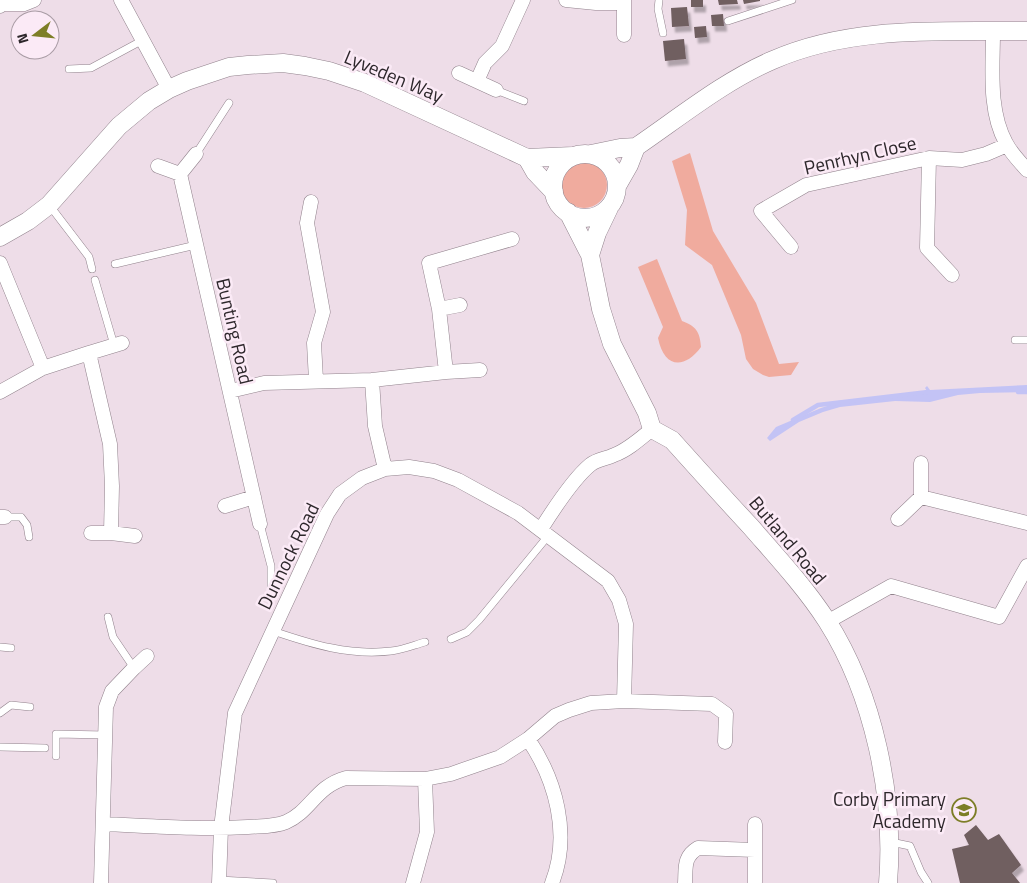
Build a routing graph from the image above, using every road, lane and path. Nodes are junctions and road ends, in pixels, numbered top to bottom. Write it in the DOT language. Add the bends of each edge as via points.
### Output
graph roads {
  1 [pos="34,0"];
  2 [pos="120,0"];
  3 [pos="523,0"];
  4 [pos="566,0"];
  5 [pos="659,0"];
  6 [pos="792,0"];
  7 [pos="624,1"];
  8 [pos="0,6"];
  9 [pos="728,21"];
  10 [pos="1027,31"];
  11 [pos="992,32"];
  12 [pos="663,33"];
  13 [pos="624,35"];
  14 [pos="143,40"];
  15 [pos="69,69"];
  16 [pos="459,73"];
  17 [pos="477,81"];
  18 [pos="169,89"];
  19 [pos="496,90"];
  20 [pos="524,101"];
  21 [pos="230,103"];
  22 [pos="1007,144"];
  23 [pos="636,147"];
  24 [pos="196,154"];
  25 [pos="591,154"];
  26 [pos="573,156"];
  27 [pos="527,158"];
  28 [pos="929,158"];
  29 [pos="158,166"];
  30 [pos="1027,170"];
  31 [pos="180,174"];
  32 [pos="617,186"];
  33 [pos="554,192"];
  34 [pos="311,202"];
  35 [pos="49,205"];
  36 [pos="609,208"];
  37 [pos="568,212"];
  38 [pos="0,237"];
  39 [pos="512,239"];
  40 [pos="196,245"];
  41 [pos="791,247"];
  42 [pos="590,255"];
  43 [pos="0,263"];
  44 [pos="115,264"];
  45 [pos="92,269"];
  46 [pos="952,275"];
  47 [pos="95,280"];
  48 [pos="460,305"];
  49 [pos="439,309"];
  50 [pos="1014,340"];
  51 [pos="1027,340"];
  52 [pos="118,344"];
  53 [pos="89,353"];
  54 [pos="43,368"];
  55 [pos="480,370"];
  56 [pos="446,372"];
  57 [pos="316,380"];
  58 [pos="372,380"];
  59 [pos="230,391"];
  60 [pos="0,392"];
  61 [pos="652,429"];
  62 [pos="921,463"];
  63 [pos="385,469"];
  64 [pos="254,497"];
  65 [pos="921,497"];
  66 [pos="225,506"];
  67 [pos="2,517"];
  68 [pos="898,519"];
  69 [pos="1027,523"];
  70 [pos="260,524"];
  71 [pos="545,532"];
  72 [pos="91,533"];
  73 [pos="111,533"];
  74 [pos="135,536"];
  75 [pos="29,537"];
  76 [pos="1027,566"];
  77 [pos="271,588"];
  78 [pos="108,617"];
  79 [pos="827,622"];
  80 [pos="272,631"];
  81 [pos="450,639"];
  82 [pos="425,642"];
  83 [pos="0,647"];
  84 [pos="11,648"];
  85 [pos="147,656"];
  86 [pos="134,668"];
  87 [pos="624,701"];
  88 [pos="30,707"];
  89 [pos="0,713"];
  90 [pos="105,735"];
  91 [pos="528,739"];
  92 [pos="726,742"];
  93 [pos="0,747"];
  94 [pos="45,748"];
  95 [pos="56,756"];
  96 [pos="425,779"];
  97 [pos="103,824"];
  98 [pos="755,824"];
  99 [pos="222,828"];
  100 [pos="890,842"];
  101 [pos="755,850"];
  102 [pos="219,882"];
  103 [pos="101,883"];
  104 [pos="273,883"];
  105 [pos="413,883"];
  106 [pos="552,883"];
  107 [pos="685,883"];
  108 [pos="755,883"];
  109 [pos="888,883"];
  110 [pos="928,883"];
  1 -- 8 [label="street"];
  2 -- 14 [label="street"];
  3 -- 17 [label="street" via="502,46 485,63"];
  4 -- 7 [label="street"];
  5 -- 12 [label="lane"];
  6 -- 9 [label="lane"];
  7 -- 13 [label="street"];
  10 -- 11 [label="street"];
  11 -- 22 [label="street" via="995,107"];
  11 -- 23 [label="street" via="872,34 800,50 749,72"];
  14 -- 15 [label="lane" via="91,68"];
  14 -- 18 [label="street"];
  16 -- 17 [label="street"];
  17 -- 19 [label="street"];
  18 -- 27 [label="street, Lyveden Way" via="229,68 265,63 305,66 364,83"];
  18 -- 35 [label="street, Lyveden Way" via="119,126"];
  19 -- 20 [label="lane"];
  21 -- 24 [label="lane"];
  22 -- 28 [label="street, Penrhyn Close" via="962,160"];
  22 -- 30 [label="street"];
  23 -- 25 [label="street"];
  23 -- 32 [label="street"];
  24 -- 31 [label="street"];
  25 -- 26 [label="street"];
  25 -- 32 [label="street" via="607,162"];
  26 -- 27 [label="street, Lyveden Way"];
  26 -- 33 [label="street" via="556,172"];
  27 -- 33 [label="street"];
  28 -- 41 [label="street, Penrhyn Close" via="806,184 761,211"];
  28 -- 46 [label="street, Penrhyn Close" via="927,248"];
  29 -- 31 [label="street"];
  31 -- 40 [label="street, Bunting Road"];
  32 -- 36 [label="street"];
  33 -- 37 [label="street" via="557,201"];
  34 -- 57 [label="street" via="308,223 323,312 314,344"];
  35 -- 38 [label="street, Lyveden Way"];
  35 -- 45 [label="lane" via="89,257"];
  36 -- 37 [label="street" via="591,218 581,218"];
  36 -- 42 [label="street"];
  37 -- 42 [label="street"];
  39 -- 49 [label="street" via="429,263"];
  40 -- 44 [label="lane"];
  40 -- 59 [label="street, Bunting Road"];
  42 -- 61 [label="street" via="610,338"];
  43 -- 54 [label="street"];
  47 -- 52 [label="lane"];
  48 -- 49 [label="street"];
  49 -- 56 [label="street"];
  50 -- 51 [label="lane"];
  52 -- 53 [label="street"];
  53 -- 54 [label="street"];
  53 -- 73 [label="street" via="110,444"];
  54 -- 60 [label="street"];
  55 -- 56 [label="street"];
  56 -- 58 [label="street"];
  57 -- 58 [label="street"];
  57 -- 59 [label="street" via="264,383"];
  58 -- 63 [label="street" via="375,426"];
  59 -- 64 [label="street, Bunting Road"];
  61 -- 71 [label="street" via="626,449 590,464 580,474"];
  61 -- 79 [label="street, Butland Road" via="672,440 693,463 768,546"];
  62 -- 65 [label="street"];
  63 -- 71 [label="street, Dunnock Road" via="408,467 434,471 458,480"];
  63 -- 80 [label="street, Dunnock Road" via="362,478 340,494 327,514"];
  64 -- 66 [label="street"];
  64 -- 70 [label="street, Bunting Road"];
  65 -- 68 [label="street"];
  65 -- 69 [label="street"];
  67 -- 75 [label="lane" via="21,517 28,525"];
  70 -- 77 [label="lane" via="271,566"];
  71 -- 81 [label="lane" via="480,620 468,632"];
  71 -- 87 [label="street, Dunnock Road" via="608,581 619,600 626,624"];
  72 -- 73 [label="street"];
  73 -- 74 [label="street"];
  76 -- 79 [label="street" via="999,618 890,586"];
  78 -- 86 [label="lane" via="113,637"];
  79 -- 100 [label="street, Butland Road" via="858,684 873,730 884,775"];
  80 -- 82 [label="lane" via="343,651 391,651"];
  80 -- 99 [label="street, Dunnock Road" via="235,713"];
  83 -- 84 [label="lane"];
  85 -- 86 [label="street"];
  86 -- 90 [label="street" via="112,691 106,707"];
  87 -- 91 [label="street" via="591,703 574,708 555,716"];
  87 -- 92 [label="street" via="712,704 726,714"];
  88 -- 89 [label="lane" via="11,705"];
  90 -- 95 [label="lane" via="56,734"];
  90 -- 97 [label="street"];
  91 -- 96 [label="street" via="486,763"];
  91 -- 106 [label="street" via="547,770 558,807 560,843"];
  93 -- 94 [label="lane"];
  96 -- 99 [label="street" via="337,780 296,817 283,823"];
  96 -- 105 [label="street" via="427,832"];
  97 -- 99 [label="street"];
  97 -- 103 [label="street"];
  98 -- 101 [label="street"];
  99 -- 102 [label="street, Dunnock Road"];
  100 -- 109 [label="street, Butland Road"];
  100 -- 110 [label="lane" via="910,846"];
  101 -- 107 [label="street" via="698,848 690,853 686,863"];
  101 -- 108 [label="street"];
  102 -- 104 [label="lane"];
}
